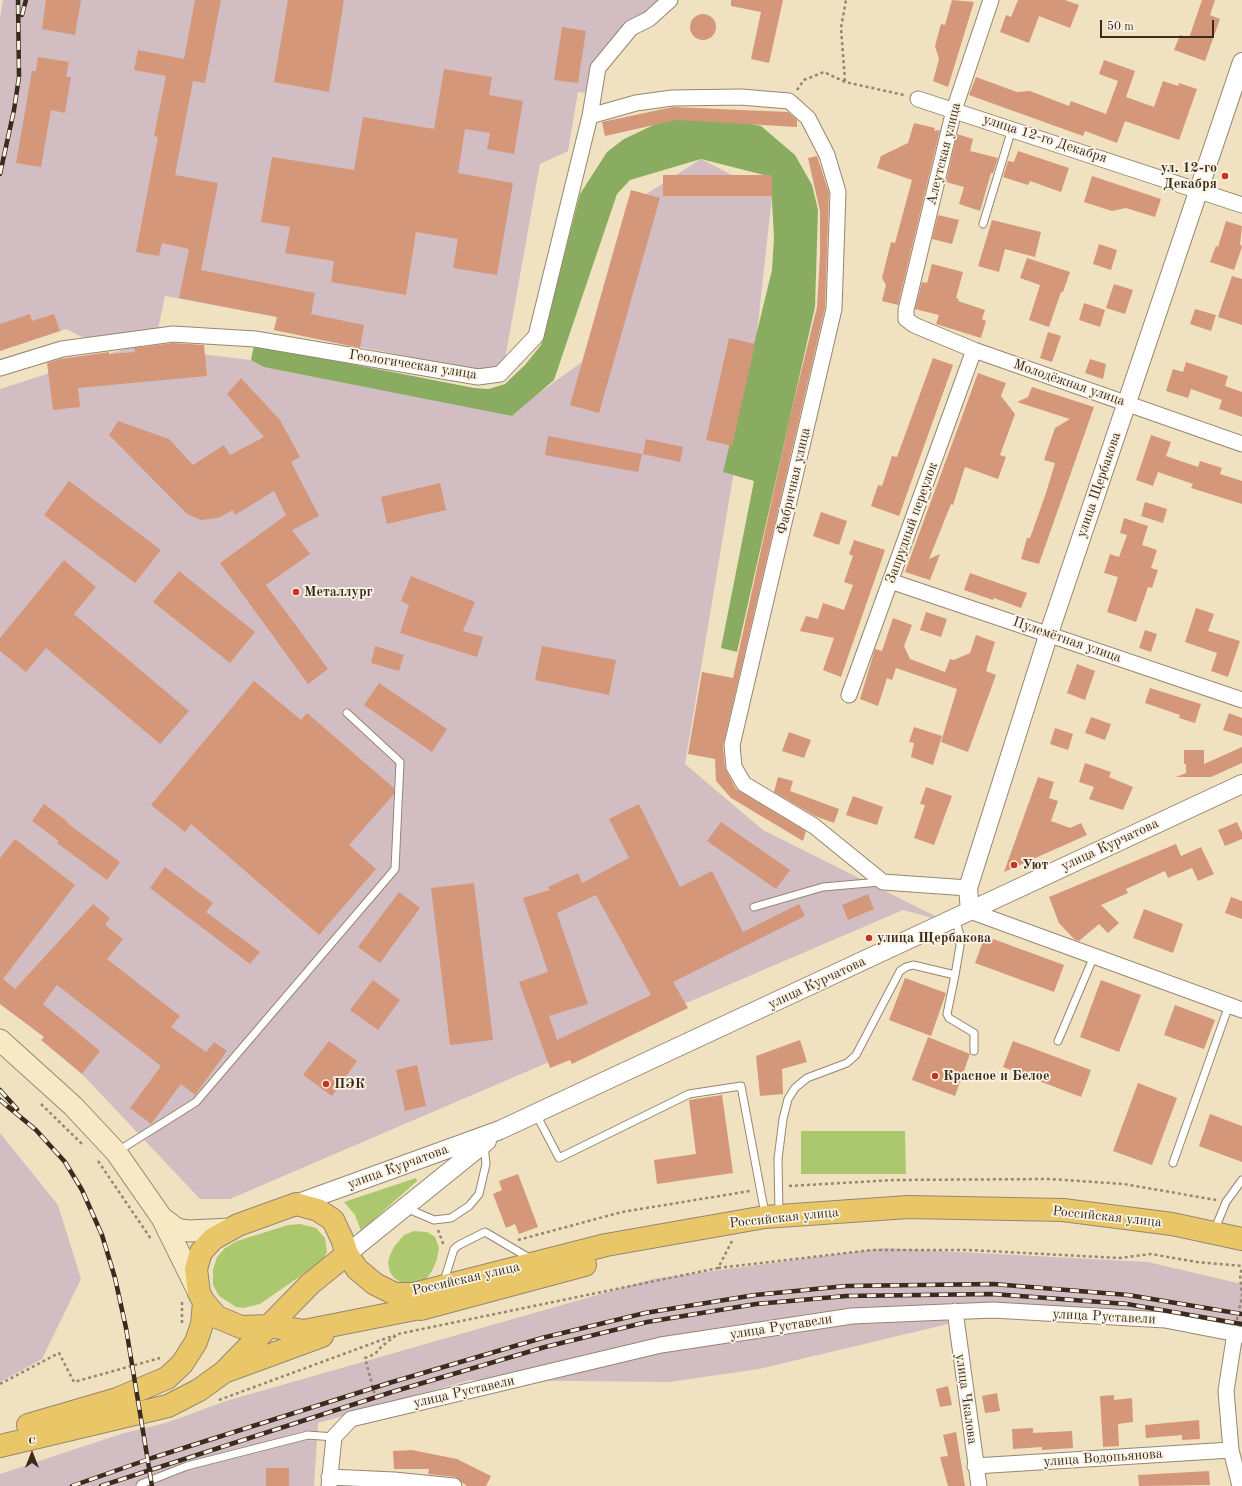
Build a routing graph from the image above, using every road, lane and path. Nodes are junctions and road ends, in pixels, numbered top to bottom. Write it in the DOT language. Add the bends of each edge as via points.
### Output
graph roads {
  1 [pos="670,0"];
  2 [pos="846,0"];
  3 [pos="991,0"];
  4 [pos="1242,62"];
  5 [pos="845,82"];
  6 [pos="918,99"];
  7 [pos="789,101"];
  8 [pos="954,110"];
  9 [pos="590,116"];
  10 [pos="1012,128"];
  11 [pos="1198,190"];
  12 [pos="1242,205"];
  13 [pos="982,224"];
  14 [pos="906,310"];
  15 [pos="974,350"];
  16 [pos="0,368"];
  17 [pos="1127,403"];
  18 [pos="1242,444"];
  19 [pos="890,581"];
  20 [pos="1049,633"];
  21 [pos="849,695"];
  22 [pos="1242,700"];
  23 [pos="347,713"];
  24 [pos="1242,784"];
  25 [pos="882,882"];
  26 [pos="968,888"];
  27 [pos="754,907"];
  28 [pos="962,915"];
  29 [pos="1094,956"];
  30 [pos="955,975"];
  31 [pos="1235,1008"];
  32 [pos="0,1040"];
  33 [pos="1058,1041"];
  34 [pos="974,1052"];
  35 [pos="37,1099"];
  36 [pos="536,1114"];
  37 [pos="500,1130"];
  38 [pos="484,1143"];
  39 [pos="85,1147"];
  40 [pos="116,1152"];
  41 [pos="96,1158"];
  42 [pos="1173,1163"];
  43 [pos="1242,1180"];
  44 [pos="296,1204"];
  45 [pos="404,1207"];
  46 [pos="772,1216"];
  47 [pos="162,1218"];
  48 [pos="434,1220"];
  49 [pos="231,1229"];
  50 [pos="1213,1233"];
  51 [pos="735,1236"];
  52 [pos="1242,1238"];
  53 [pos="153,1242"];
  54 [pos="1242,1252"];
  55 [pos="346,1254"];
  56 [pos="450,1260"];
  57 [pos="536,1262"];
  58 [pos="1242,1267"];
  59 [pos="718,1268"];
  60 [pos="439,1296"];
  61 [pos="195,1298"];
  62 [pos="955,1311"];
  63 [pos="268,1326"];
  64 [pos="181,1328"];
  65 [pos="398,1334"];
  66 [pos="1239,1334"];
  67 [pos="166,1355"];
  68 [pos="224,1372"];
  69 [pos="0,1384"];
  70 [pos="212,1402"];
  71 [pos="119,1409"];
  72 [pos="379,1413"];
  73 [pos="0,1433"];
  74 [pos="334,1437"];
  75 [pos="0,1446"];
  76 [pos="1231,1450"];
  77 [pos="975,1466"];
  78 [pos="329,1482"];
  79 [pos="140,1486"];
  80 [pos="454,1486"];
  81 [pos="979,1486"];
  82 [pos="1240,1486"];
  1 -- 9 [label="street, Геологическая улица" via="649,19 631,28 598,68"];
  2 -- 5 [label="path" via="841,28"];
  3 -- 8 [label="street, Алеутская улица"];
  4 -- 11 [label="street, улица Щербакова"];
  5 -- 6 [label="path"];
  5 -- 7 [label="path" via="824,72 804,80"];
  6 -- 8 [label="street, улица 12-го Декабря"];
  7 -- 9 [label="street" via="741,97 672,98"];
  7 -- 25 [label="street, Фабричная улица" via="808,118 827,155 838,192 834,309 732,745 734,766 744,784 814,826"];
  8 -- 10 [label="street, улица 12-го Декабря"];
  8 -- 14 [label="street, Алеутская улица"];
  9 -- 16 [label="street, Геологическая улица" via="536,336 500,374 478,377 255,339 173,334 62,349"];
  10 -- 11 [label="street, улица 12-го Декабря"];
  10 -- 13 [label="lane"];
  11 -- 12 [label="street, улица 12-го Декабря"];
  11 -- 17 [label="street, улица Щербакова"];
  14 -- 15 [label="street, Молодёжная улица" via="906,319 914,325"];
  15 -- 17 [label="street, Молодёжная улица"];
  15 -- 19 [label="street, Запрудный переулок"];
  17 -- 18 [label="street, Молодёжная улица"];
  17 -- 20 [label="street, улица Щербакова"];
  19 -- 20 [label="street, Пулемётная улица"];
  19 -- 21 [label="street, Запрудный переулок"];
  20 -- 22 [label="street, Пулемётная улица"];
  20 -- 26 [label="street, улица Щербакова"];
  23 -- 40 [label="lane" via="400,762 395,869 196,1102"];
  24 -- 28 [label="street, улица Курчатова"];
  25 -- 26 [label="street"];
  25 -- 27 [label="lane" via="823,887"];
  26 -- 28 [label="street, улица Щербакова"];
  28 -- 29 [label="street"];
  28 -- 30 [label="lane"];
  28 -- 36 [label="street, улица Курчатова"];
  29 -- 31 [label="street"];
  29 -- 33 [label="lane"];
  30 -- 34 [label="lane" via="947,1014 949,1018 974,1034"];
  30 -- 46 [label="lane" via="913,965 900,971 856,1055 847,1063 807,1078 795,1088 788,1099 782,1119"];
  31 -- 42 [label="lane"];
  32 -- 40 [label="main road" via="73,1106"];
  35 -- 39 [label="path"];
  36 -- 37 [label="street, улица Курчатова"];
  36 -- 46 [label="lane" via="559,1158 689,1094 741,1086"];
  37 -- 38 [label="street, улица Курчатова"];
  37 -- 44 [label="street, улица Курчатова"];
  38 -- 45 [label="street, улица Курчатова"];
  38 -- 48 [label="lane" via="486,1164 479,1194 469,1206 451,1218"];
  40 -- 47 [label="main road"];
  41 -- 53 [label="path"];
  43 -- 50 [label="lane" via="1226,1202"];
  44 -- 49 [label="main road"];
  44 -- 55 [label="main road" via="318,1210 333,1220"];
  45 -- 48 [label="lane"];
  45 -- 55 [label="street, улица Курчатова"];
  46 -- 50 [label="main road, Российская улица" via="908,1207 1063,1210 1172,1224"];
  46 -- 57 [label="main road, Российская улица" via="606,1245"];
  47 -- 49 [label="main road" via="177,1229 189,1231"];
  47 -- 61 [label="main road"];
  48 -- 56 [label="path"];
  49 -- 61 [label="main road" via="213,1239 201,1252 196,1269"];
  50 -- 52 [label="main road, Российская улица"];
  51 -- 54 [label="main road, Российская улица" via="767,1230 908,1221 1062,1224 1170,1238"];
  51 -- 59 [label="path"];
  51 -- 60 [label="main road, Российская улица" via="609,1259"];
  55 -- 60 [label="main road, Российская улица" via="357,1269 375,1284 395,1294"];
  55 -- 63 [label="main road" via="310,1284"];
  56 -- 57 [label="lane" via="454,1249 459,1245 485,1232"];
  56 -- 60 [label="lane"];
  57 -- 60 [label="main road, Российская улица"];
  58 -- 59 [label="path" via="1151,1254 1119,1258 969,1250 872,1250"];
  58 -- 66 [label="path"];
  59 -- 65 [label="path"];
  60 -- 63 [label="main road" via="304,1331"];
  60 -- 68 [label="main road"];
  61 -- 63 [label="main road" via="217,1317 241,1326"];
  61 -- 64 [label="path"];
  61 -- 71 [label="main road" via="202,1324 196,1342 182,1364 167,1378"];
  62 -- 66 [label="street, улица Руставели" via="993,1310 1165,1320"];
  62 -- 72 [label="street, улица Руставели" via="852,1316 661,1345"];
  62 -- 77 [label="street, улица Чкалова"];
  63 -- 68 [label="main road"];
  65 -- 70 [label="path"];
  65 -- 72 [label="path" via="376,1354 365,1358"];
  66 -- 76 [label="street" via="1226,1391"];
  67 -- 69 [label="path" via="152,1362 74,1382 59,1353"];
  68 -- 71 [label="main road" via="199,1390 168,1406"];
  71 -- 73 [label="main road"];
  71 -- 75 [label="main road"];
  72 -- 74 [label="street, улица Руставели" via="351,1419"];
  74 -- 78 [label="street"];
  74 -- 79 [label="lane" via="308,1435 187,1466"];
  76 -- 77 [label="street, улица Водопьянова"];
  76 -- 82 [label="street"];
  77 -- 81 [label="street, улица Чкалова"];
  78 -- 80 [label="street" via="394,1480"];
}
